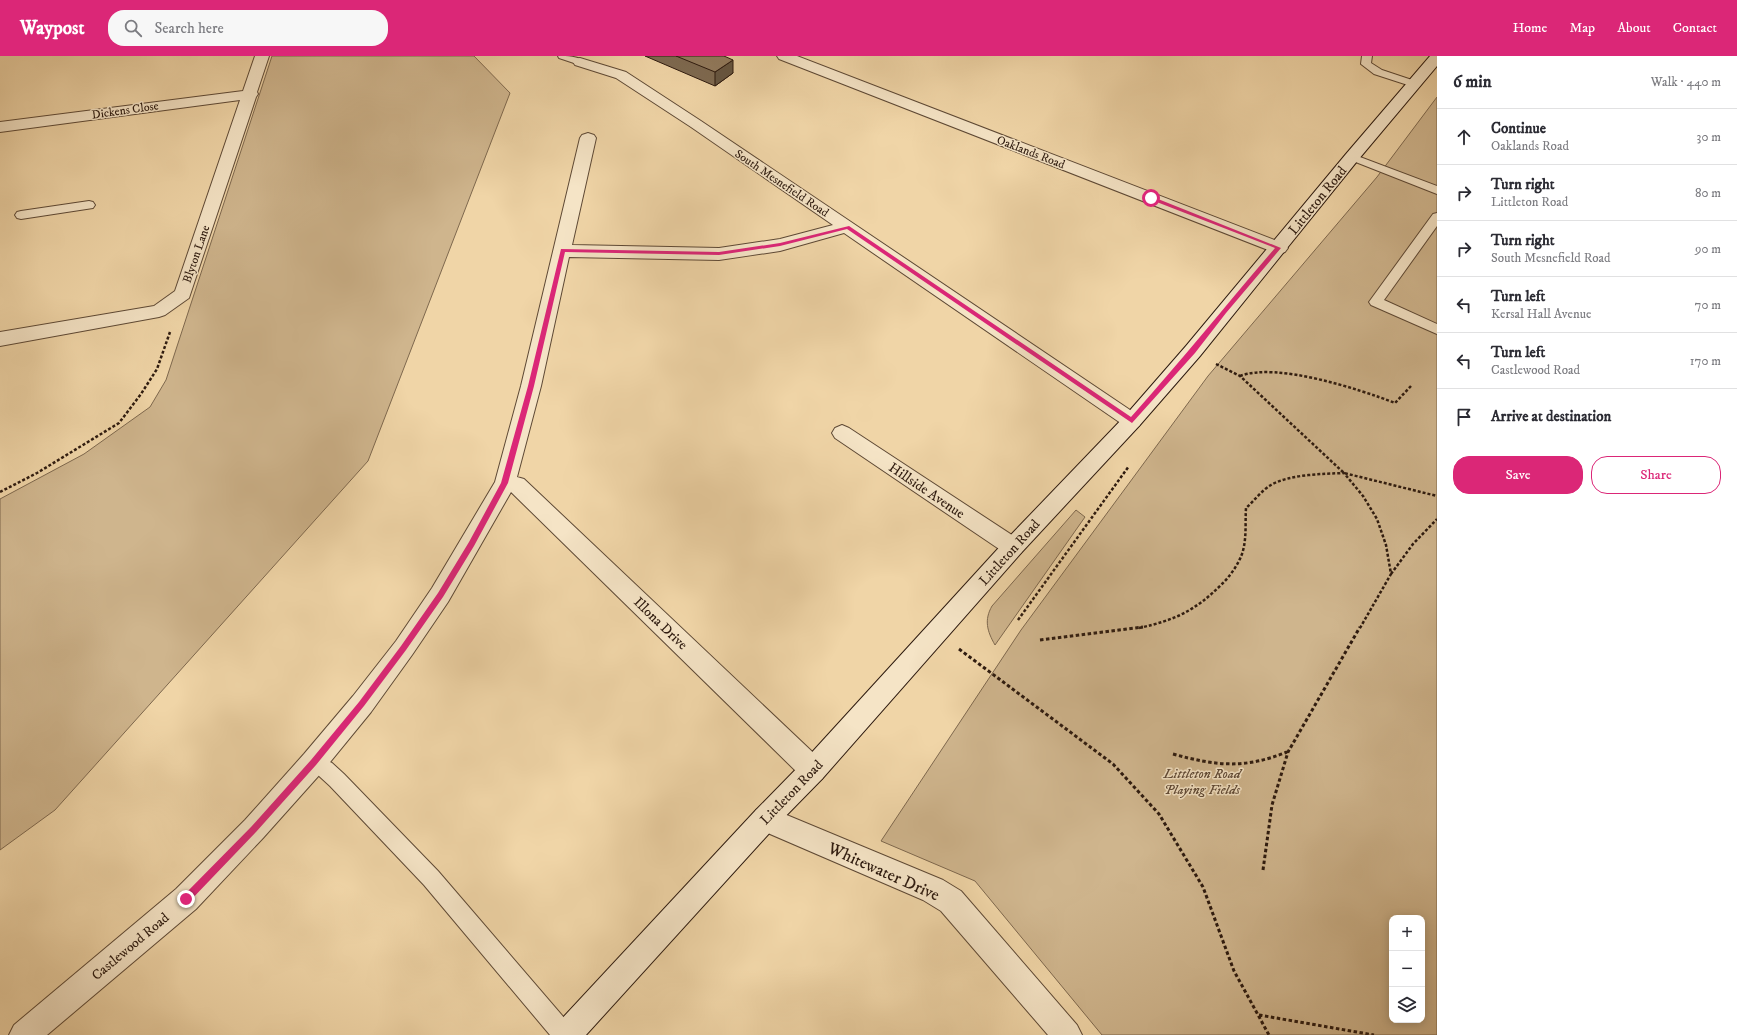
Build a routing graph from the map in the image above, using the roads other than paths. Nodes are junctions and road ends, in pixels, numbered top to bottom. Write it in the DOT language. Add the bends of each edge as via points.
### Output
graph roads {
  1 [pos="262,56"];
  2 [pos="564,56"];
  3 [pos="784,56"];
  4 [pos="1367,56"];
  5 [pos="1437,57"];
  6 [pos="580,62"];
  7 [pos="1414,84"];
  8 [pos="251,94"];
  9 [pos="0,127"];
  10 [pos="588,138"];
  11 [pos="1352,157"];
  12 [pos="1437,190"];
  13 [pos="89,205"];
  14 [pos="21,215"];
  15 [pos="1437,217"];
  16 [pos="847,228"];
  17 [pos="1279,248"];
  18 [pos="563,251"];
  19 [pos="1437,329"];
  20 [pos="0,339"];
  21 [pos="1132,421"];
  22 [pos="842,433"];
  23 [pos="504,483"];
  24 [pos="1013,547"];
  25 [pos="314,763"];
  26 [pos="813,770"];
  27 [pos="765,819"];
  28 [pos="24,1035"];
  29 [pos="565,1035"];
  30 [pos="1067,1035"];
  1 -- 8 [label="street, Blyton Lane"];
  2 -- 6 [label="lane, South Mesnefield Road"];
  3 -- 17 [label="street, Oaklands Road"];
  4 -- 7 [label="lane" via="1366,64 1373,69"];
  5 -- 7 [label="street, Littleton Road"];
  6 -- 16 [label="street, South Mesnefield Road" via="621,75"];
  7 -- 11 [label="street, Littleton Road"];
  8 -- 9 [label="street, Dickens Close"];
  8 -- 20 [label="street, Blyton Lane" via="183,294 159,311"];
  10 -- 18 [label="street, Castlewood Road"];
  11 -- 12 [label="lane"];
  11 -- 17 [label="street, Littleton Road"];
  13 -- 14 [label="lane"];
  15 -- 19 [label="lane" via="1376,302"];
  16 -- 18 [label="street" via="780,245 719,254"];
  16 -- 21 [label="street, South Mesnefield Road"];
  17 -- 21 [label="street, Littleton Road"];
  18 -- 23 [label="street, Castlewood Road" via="531,386"];
  21 -- 24 [label="street, Littleton Road"];
  22 -- 24 [label="street, Hillside Avenue"];
  23 -- 25 [label="street, Castlewood Road" via="440,595 362,704"];
  23 -- 26 [label="street, Illona Drive" via="517,485"];
  24 -- 26 [label="street, Littleton Road"];
  25 -- 28 [label="street, Castlewood Road" via="186,899"];
  25 -- 29 [label="lane" via="337,780 431,878"];
  26 -- 27 [label="street, Littleton Road"];
  27 -- 29 [label="street, Littleton Road"];
  27 -- 30 [label="street, Whitewater Drive" via="933,890 951,901"];
}
